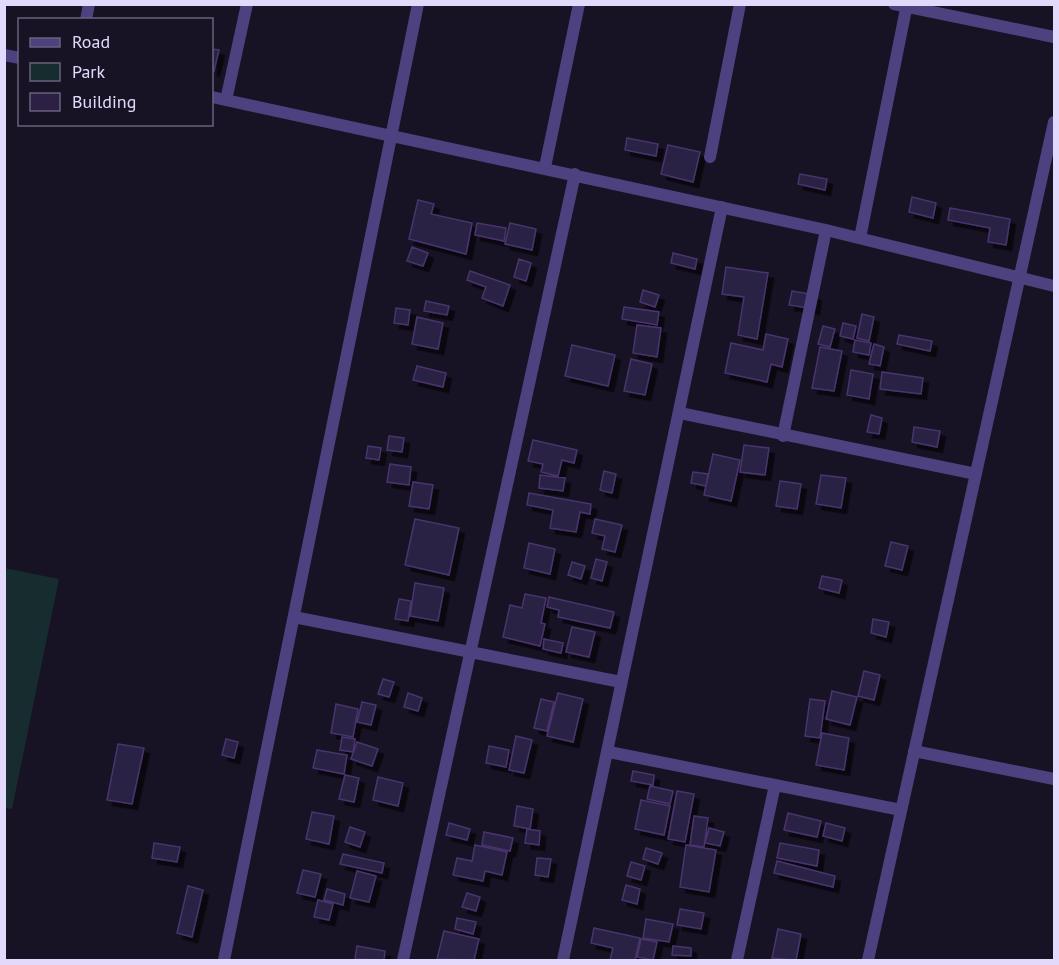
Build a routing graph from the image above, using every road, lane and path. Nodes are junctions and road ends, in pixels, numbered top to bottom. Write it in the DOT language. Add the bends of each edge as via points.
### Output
graph roads {
  1 [pos="247,4"];
  2 [pos="418,4"];
  3 [pos="579,4"];
  4 [pos="740,4"];
  5 [pos="902,5"];
  6 [pos="1054,37"];
  7 [pos="213,97"];
  8 [pos="226,100"];
  9 [pos="1054,122"];
  10 [pos="392,136"];
  11 [pos="710,157"];
  12 [pos="545,167"];
  13 [pos="575,174"];
  14 [pos="722,207"];
  15 [pos="826,230"];
  16 [pos="860,238"];
  17 [pos="1019,278"];
  18 [pos="1054,286"];
  19 [pos="680,413"];
  20 [pos="783,436"];
  21 [pos="976,474"];
  22 [pos="294,617"];
  23 [pos="469,653"];
  24 [pos="621,682"];
  25 [pos="914,751"];
  26 [pos="609,752"];
  27 [pos="1054,779"];
  28 [pos="775,785"];
  29 [pos="902,810"];
  30 [pos="224,960"];
  31 [pos="403,960"];
  32 [pos="563,960"];
  33 [pos="737,960"];
  34 [pos="868,960"];
  1 -- 8 [label="street"];
  2 -- 10 [label="street"];
  3 -- 12 [label="street"];
  4 -- 11 [label="street"];
  5 -- 6 [label="street"];
  5 -- 16 [label="street"];
  7 -- 8 [label="street"];
  8 -- 10 [label="street"];
  9 -- 17 [label="street"];
  10 -- 12 [label="street"];
  10 -- 22 [label="street"];
  12 -- 13 [label="street"];
  13 -- 14 [label="street"];
  13 -- 23 [label="street"];
  14 -- 15 [label="street"];
  14 -- 19 [label="street"];
  15 -- 16 [label="street"];
  15 -- 20 [label="street"];
  16 -- 17 [label="street"];
  17 -- 18 [label="street"];
  17 -- 21 [label="street"];
  19 -- 20 [label="street"];
  19 -- 24 [label="street"];
  20 -- 21 [label="street"];
  21 -- 25 [label="street"];
  22 -- 23 [label="street"];
  22 -- 30 [label="street"];
  23 -- 24 [label="street"];
  23 -- 31 [label="street"];
  24 -- 26 [label="street"];
  25 -- 27 [label="street"];
  25 -- 29 [label="street"];
  26 -- 28 [label="street"];
  26 -- 32 [label="street"];
  28 -- 29 [label="street"];
  28 -- 33 [label="street"];
  29 -- 34 [label="street"];
}
